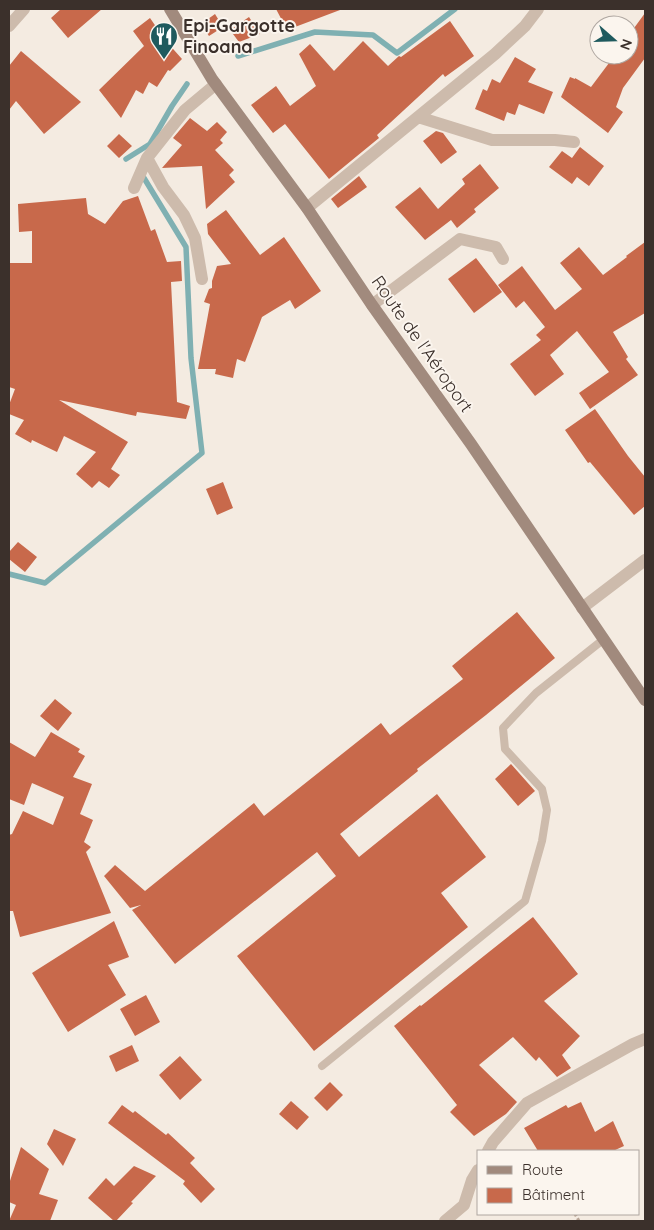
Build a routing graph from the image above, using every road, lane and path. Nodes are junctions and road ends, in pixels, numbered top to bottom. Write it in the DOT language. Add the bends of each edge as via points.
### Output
graph roads {
  1 [pos="24,9"];
  2 [pos="170,9"];
  3 [pos="538,9"];
  4 [pos="9,26"];
  5 [pos="216,84"];
  6 [pos="418,117"];
  7 [pos="574,142"];
  8 [pos="147,158"];
  9 [pos="134,188"];
  10 [pos="307,208"];
  11 [pos="503,259"];
  12 [pos="202,279"];
  13 [pos="372,305"];
  14 [pos="645,560"];
  15 [pos="582,608"];
  16 [pos="604,639"];
  17 [pos="645,700"];
  18 [pos="645,1039"];
  19 [pos="322,1066"];
  20 [pos="489,1150"];
  21 [pos="477,1172"];
  22 [pos="445,1221"];
  1 -- 4 [label="street"];
  2 -- 5 [label="main road, Route de l'Aéroport"];
  3 -- 6 [label="street" via="495,54"];
  5 -- 8 [label="street" via="185,110"];
  5 -- 10 [label="main road, Route de l'Aéroport"];
  6 -- 7 [label="street" via="492,140"];
  6 -- 10 [label="street"];
  8 -- 9 [label="street"];
  8 -- 12 [label="street" via="184,215 194,238"];
  10 -- 13 [label="main road, Route de l'Aéroport"];
  11 -- 13 [label="street" via="496,247 460,239"];
  13 -- 15 [label="main road, Route de l'Aéroport"];
  14 -- 15 [label="street"];
  15 -- 16 [label="main road, Route de l'Aéroport"];
  16 -- 17 [label="main road, Route de l'Aéroport"];
  16 -- 19 [label="lane" via="536,693 503,728 505,749 542,789 546,810 542,841 525,901"];
  18 -- 20 [label="street" via="527,1103"];
  21 -- 22 [label="street" via="464,1204"];
}
